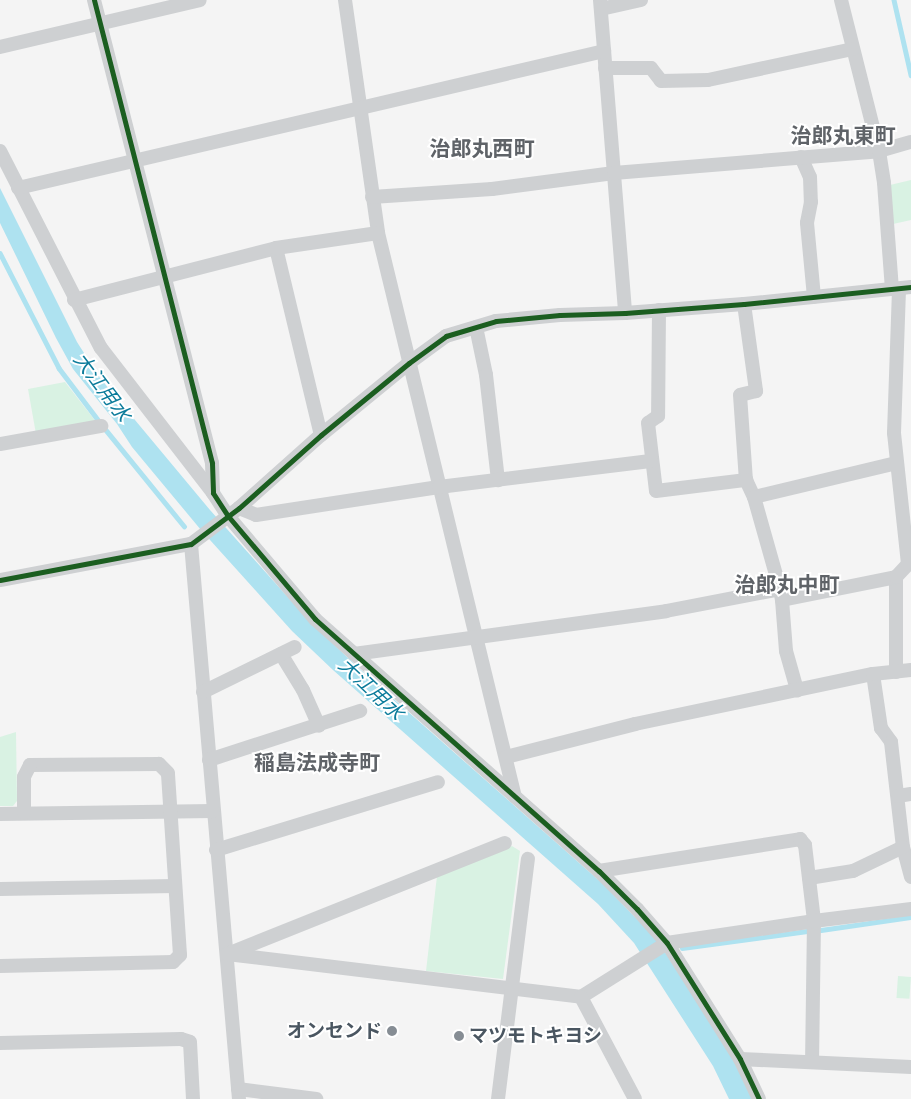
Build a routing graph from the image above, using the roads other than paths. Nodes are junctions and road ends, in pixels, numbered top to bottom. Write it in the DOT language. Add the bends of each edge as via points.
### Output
graph roads {
  1 [pos="94,0"];
  2 [pos="200,0"];
  3 [pos="345,0"];
  4 [pos="641,0"];
  5 [pos="841,0"];
  6 [pos="184,2"];
  7 [pos="601,4"];
  8 [pos="100,23"];
  9 [pos="0,47"];
  10 [pos="853,48"];
  11 [pos="604,51"];
  12 [pos="605,68"];
  13 [pos="359,107"];
  14 [pos="911,142"];
  15 [pos="0,151"];
  16 [pos="878,151"];
  17 [pos="801,157"];
  18 [pos="135,161"];
  19 [pos="614,173"];
  20 [pos="18,188"];
  21 [pos="372,197"];
  22 [pos="378,233"];
  23 [pos="276,248"];
  24 [pos="164,276"];
  25 [pos="901,288"];
  26 [pos="814,297"];
  27 [pos="74,300"];
  28 [pos="744,304"];
  29 [pos="659,310"];
  30 [pos="625,313"];
  31 [pos="476,327"];
  32 [pos="409,363"];
  33 [pos="101,426"];
  34 [pos="322,435"];
  35 [pos="0,444"];
  36 [pos="650,461"];
  37 [pos="897,463"];
  38 [pos="498,480"];
  39 [pos="746,480"];
  40 [pos="439,487"];
  41 [pos="213,493"];
  42 [pos="754,497"];
  43 [pos="230,515"];
  44 [pos="907,522"];
  45 [pos="191,544"];
  46 [pos="896,578"];
  47 [pos="0,580"];
  48 [pos="781,594"];
  49 [pos="476,636"];
  50 [pos="295,647"];
  51 [pos="281,654"];
  52 [pos="354,654"];
  53 [pos="911,670"];
  54 [pos="896,672"];
  55 [pos="873,674"];
  56 [pos="797,690"];
  57 [pos="203,692"];
  58 [pos="360,711"];
  59 [pos="319,726"];
  60 [pos="506,757"];
  61 [pos="209,760"];
  62 [pos="438,782"];
  63 [pos="904,795"];
  64 [pos="516,796"];
  65 [pos="213,810"];
  66 [pos="170,811"];
  67 [pos="24,813"];
  68 [pos="0,814"];
  69 [pos="505,843"];
  70 [pos="903,847"];
  71 [pos="216,850"];
  72 [pos="528,859"];
  73 [pos="599,870"];
  74 [pos="911,877"];
  75 [pos="809,878"];
  76 [pos="175,886"];
  77 [pos="0,889"];
  78 [pos="911,909"];
  79 [pos="814,920"];
  80 [pos="668,943"];
  81 [pos="227,954"];
  82 [pos="0,966"];
  83 [pos="512,989"];
  84 [pos="581,997"];
  85 [pos="0,1043"];
  86 [pos="740,1059"];
  87 [pos="812,1062"];
  88 [pos="911,1067"];
  89 [pos="239,1094"];
  90 [pos="193,1099"];
  91 [pos="316,1099"];
  92 [pos="498,1099"];
  93 [pos="635,1099"];
  94 [pos="760,1099"];
  1 -- 8 [label="street"];
  2 -- 6 [label="street"];
  3 -- 13 [label="street"];
  4 -- 7 [label="street"];
  5 -- 10 [label="street"];
  6 -- 8 [label="street"];
  7 -- 11 [label="street"];
  8 -- 9 [label="street"];
  8 -- 18 [label="street"];
  10 -- 12 [label="street" via="708,80 661,81 651,68"];
  10 -- 16 [label="street"];
  11 -- 12 [label="street"];
  11 -- 13 [label="street"];
  12 -- 19 [label="street"];
  13 -- 18 [label="street"];
  13 -- 21 [label="street"];
  14 -- 16 [label="street"];
  15 -- 20 [label="street"];
  16 -- 17 [label="street"];
  16 -- 25 [label="street"];
  17 -- 19 [label="street"];
  17 -- 26 [label="street" via="810,177 811,202 807,223"];
  18 -- 20 [label="street"];
  18 -- 24 [label="street"];
  19 -- 21 [label="street" via="492,189"];
  19 -- 30 [label="street"];
  20 -- 27 [label="street"];
  21 -- 22 [label="street"];
  22 -- 23 [label="street"];
  22 -- 32 [label="street"];
  23 -- 24 [label="street"];
  23 -- 34 [label="street"];
  24 -- 27 [label="street"];
  24 -- 41 [label="street" via="212,463"];
  25 -- 26 [label="street"];
  25 -- 37 [label="street" via="894,433"];
  26 -- 28 [label="street"];
  27 -- 41 [label="street" via="101,348"];
  28 -- 29 [label="street"];
  28 -- 39 [label="street" via="756,391 740,395"];
  29 -- 30 [label="street"];
  29 -- 36 [label="street" via="658,416 648,423"];
  30 -- 31 [label="street" via="496,321"];
  31 -- 32 [label="street" via="446,336"];
  31 -- 38 [label="street" via="486,375"];
  32 -- 34 [label="street"];
  32 -- 40 [label="street"];
  33 -- 35 [label="street"];
  34 -- 43 [label="street"];
  36 -- 38 [label="street"];
  36 -- 39 [label="street" via="656,491"];
  37 -- 42 [label="street"];
  37 -- 44 [label="street"];
  38 -- 40 [label="street"];
  39 -- 42 [label="street"];
  40 -- 43 [label="street" via="256,515"];
  40 -- 49 [label="street"];
  41 -- 43 [label="street"];
  42 -- 48 [label="street"];
  43 -- 45 [label="street"];
  43 -- 52 [label="street" via="315,619"];
  44 -- 46 [label="street" via="908,564"];
  45 -- 47 [label="street"];
  45 -- 57 [label="street"];
  46 -- 48 [label="street"];
  46 -- 54 [label="street"];
  48 -- 49 [label="street"];
  48 -- 56 [label="street" via="786,651"];
  49 -- 52 [label="street"];
  49 -- 60 [label="street"];
  50 -- 51 [label="street"];
  51 -- 57 [label="street"];
  51 -- 59 [label="street" via="303,690"];
  52 -- 64 [label="street"];
  53 -- 54 [label="street"];
  54 -- 55 [label="street"];
  55 -- 56 [label="street"];
  55 -- 63 [label="street" via="881,728 891,742"];
  56 -- 60 [label="street" via="635,724"];
  57 -- 61 [label="street"];
  58 -- 59 [label="street"];
  59 -- 61 [label="street"];
  60 -- 64 [label="street"];
  61 -- 65 [label="street"];
  62 -- 71 [label="street"];
  63 -- 70 [label="street"];
  64 -- 73 [label="street"];
  65 -- 66 [label="street"];
  65 -- 71 [label="street"];
  66 -- 67 [label="street"];
  66 -- 67 [label="street" via="168,773 159,764 30,765 24,776"];
  66 -- 76 [label="street"];
  67 -- 68 [label="street"];
  69 -- 81 [label="street"];
  70 -- 74 [label="street"];
  70 -- 75 [label="street" via="853,870"];
  71 -- 81 [label="street"];
  72 -- 83 [label="street"];
  73 -- 75 [label="street" via="800,838 805,845"];
  73 -- 80 [label="street"];
  75 -- 79 [label="street"];
  76 -- 77 [label="street"];
  76 -- 82 [label="street" via="180,954 173,962"];
  78 -- 79 [label="street"];
  79 -- 80 [label="street"];
  79 -- 87 [label="street"];
  80 -- 84 [label="street"];
  80 -- 86 [label="street"];
  81 -- 83 [label="street"];
  81 -- 89 [label="street"];
  83 -- 84 [label="street"];
  83 -- 92 [label="street"];
  84 -- 93 [label="street"];
  85 -- 90 [label="street" via="180,1039 190,1042"];
  86 -- 87 [label="street"];
  86 -- 94 [label="street"];
  87 -- 88 [label="street"];
  89 -- 91 [label="street"];
}
